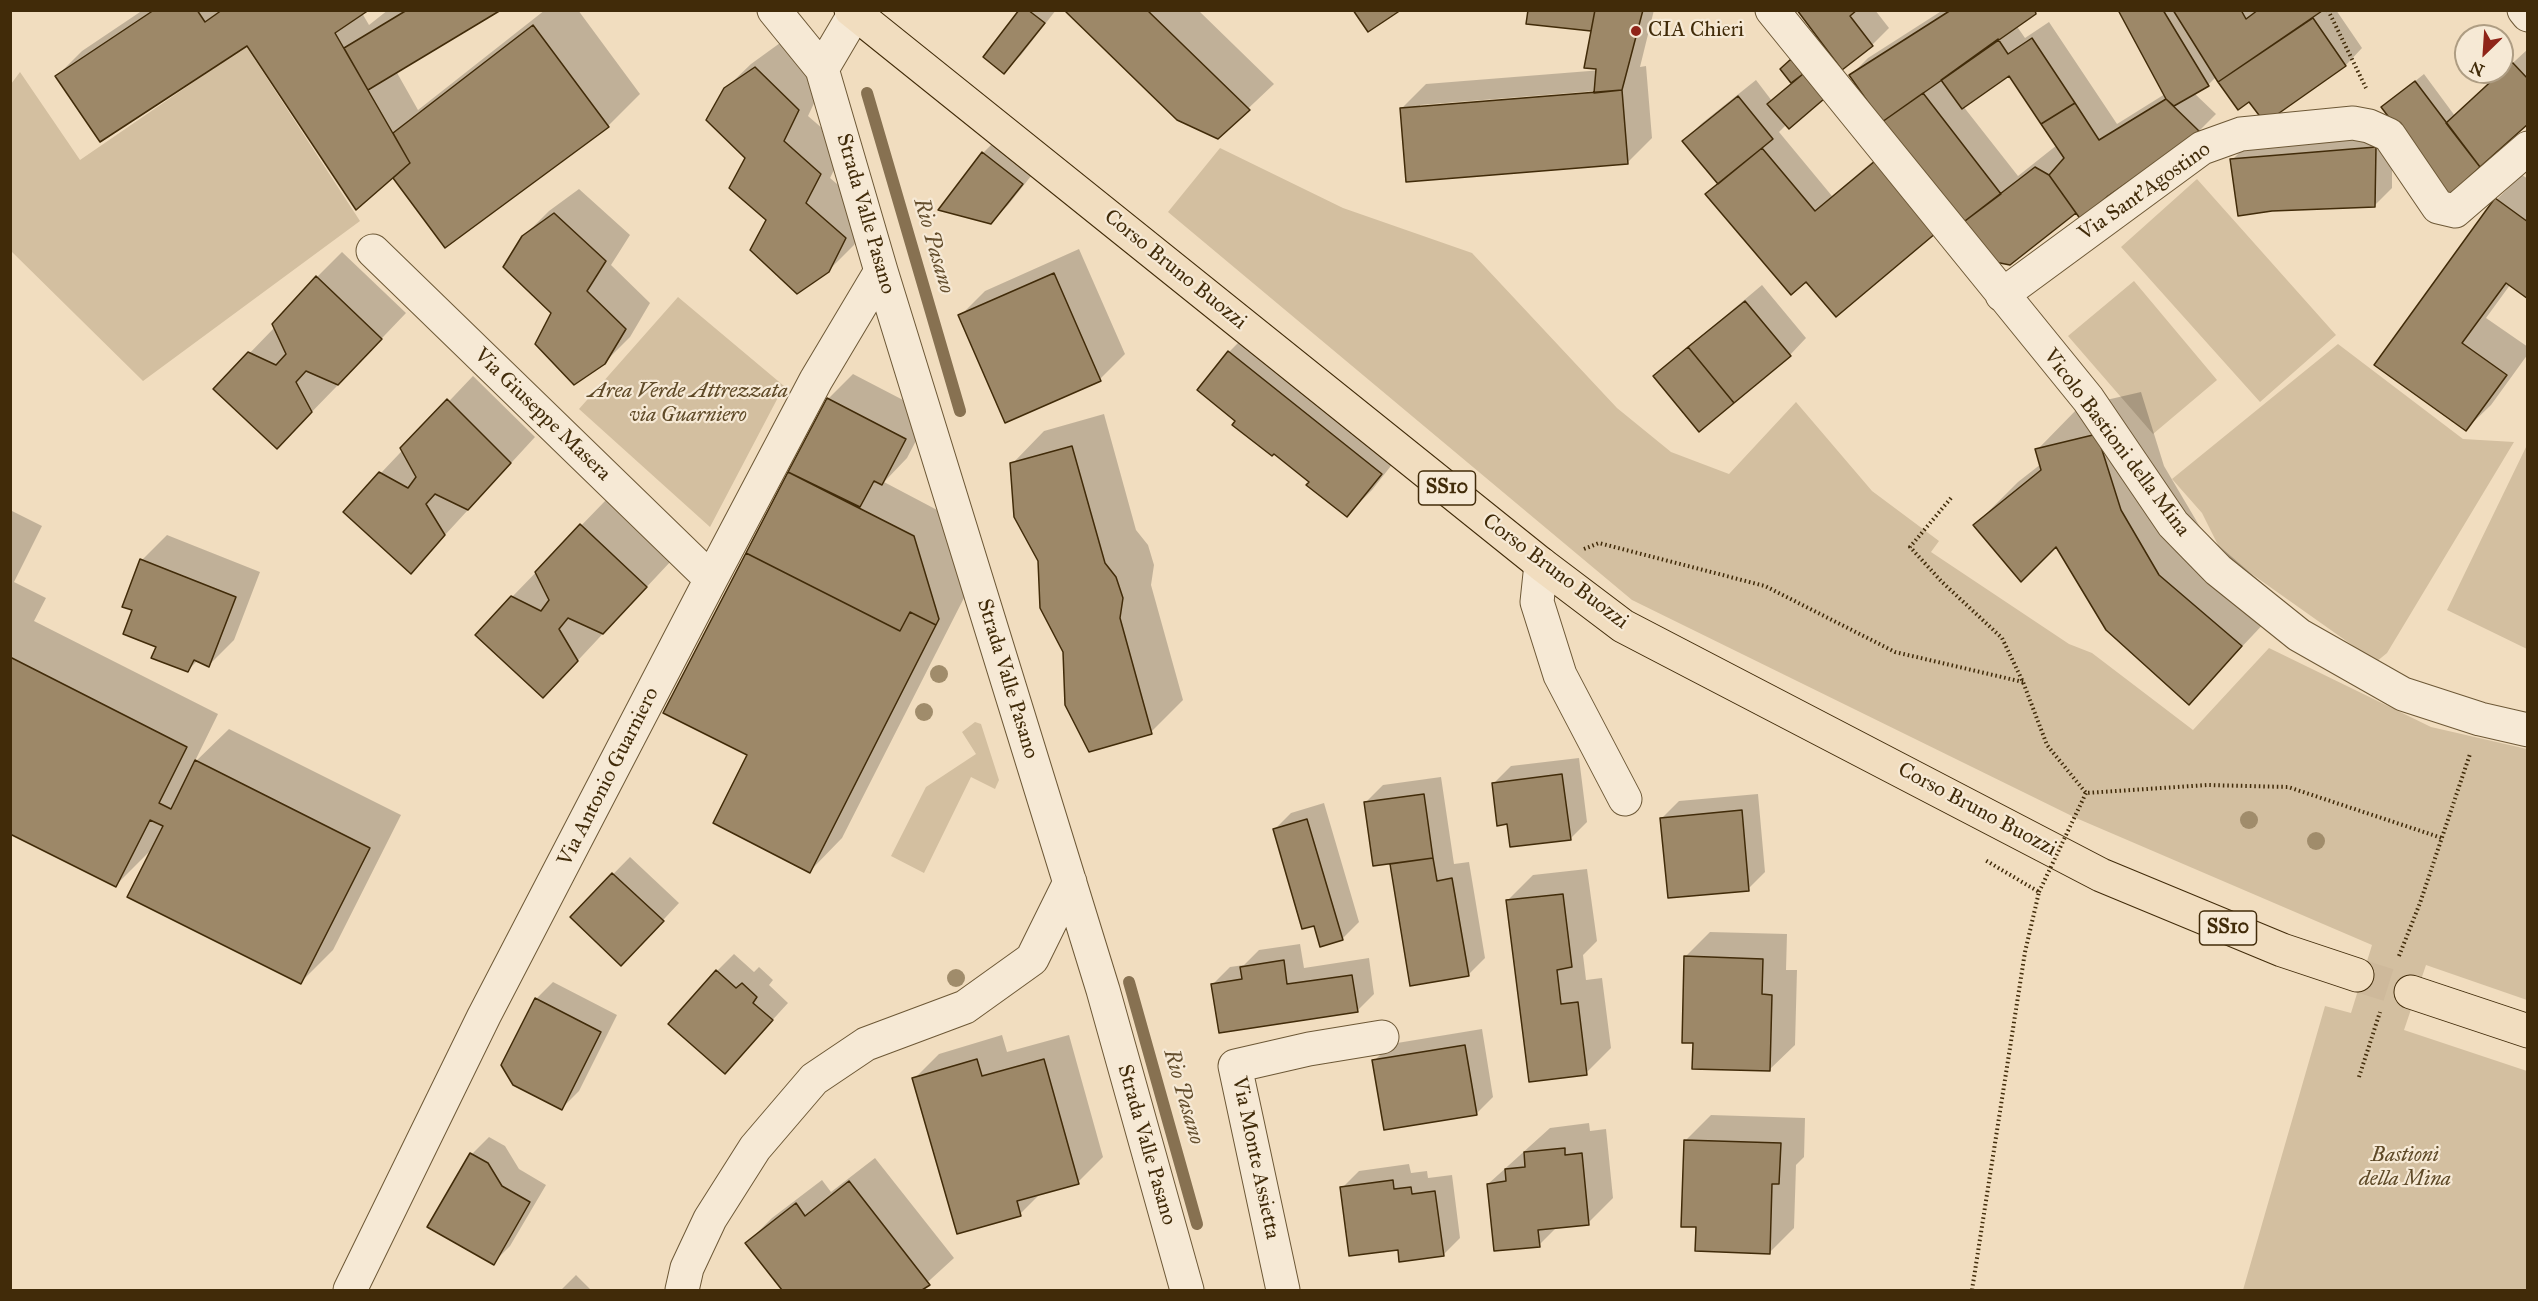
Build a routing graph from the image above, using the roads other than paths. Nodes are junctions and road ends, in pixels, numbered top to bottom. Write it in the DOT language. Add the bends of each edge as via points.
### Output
graph roads {
  1 [pos="774,10"];
  2 [pos="1772,10"];
  3 [pos="2524,10"];
  4 [pos="853,12"];
  5 [pos="2528,15"];
  6 [pos="822,69"];
  7 [pos="2528,148"];
  8 [pos="373,251"];
  9 [pos="881,271"];
  10 [pos="2002,295"];
  11 [pos="1540,564"];
  12 [pos="711,579"];
  13 [pos="2528,730"];
  14 [pos="1625,798"];
  15 [pos="1070,882"];
  16 [pos="2357,975"];
  17 [pos="2403,979"];
  18 [pos="2528,1031"];
  19 [pos="1382,1037"];
  20 [pos="350,1290"];
  21 [pos="682,1290"];
  22 [pos="1187,1290"];
  23 [pos="1283,1290"];
  1 -- 6 [label="street, Strada Valle Pasano"];
  2 -- 10 [label="street, Vicolo Bastioni della Mina"];
  3 -- 5 [label="street"];
  4 -- 6 [label="street"];
  4 -- 11 [label="main road, Corso Bruno Buozzi / SS10"];
  6 -- 9 [label="street, Strada Valle Pasano"];
  7 -- 10 [label="street, Via Sant'Agostino" via="2455,211 2438,207 2389,135 2369,126 2353,123 2241,134 2202,148"];
  8 -- 12 [label="street, Via Giuseppe Masera"];
  9 -- 12 [label="street, Via Antonio Guarniero" via="816,380"];
  9 -- 15 [label="street, Strada Valle Pasano"];
  10 -- 13 [label="street, Vicolo Bastioni della Mina" via="2088,399 2173,524 2218,570 2299,635 2403,694"];
  11 -- 14 [label="street" via="1537,602 1560,675"];
  11 -- 16 [label="main road, Corso Bruno Buozzi / SS10" via="1623,626 2102,875 2282,950"];
  12 -- 20 [label="street, Via Antonio Guarniero" via="484,1016"];
  15 -- 21 [label="street" via="1032,959 965,1007 866,1044 814,1080 755,1148 710,1219 687,1268"];
  15 -- 22 [label="street, Strada Valle Pasano"];
  17 -- 18 [label="main road"];
  19 -- 23 [label="street, Via Monte Assietta" via="1235,1066"];
}
